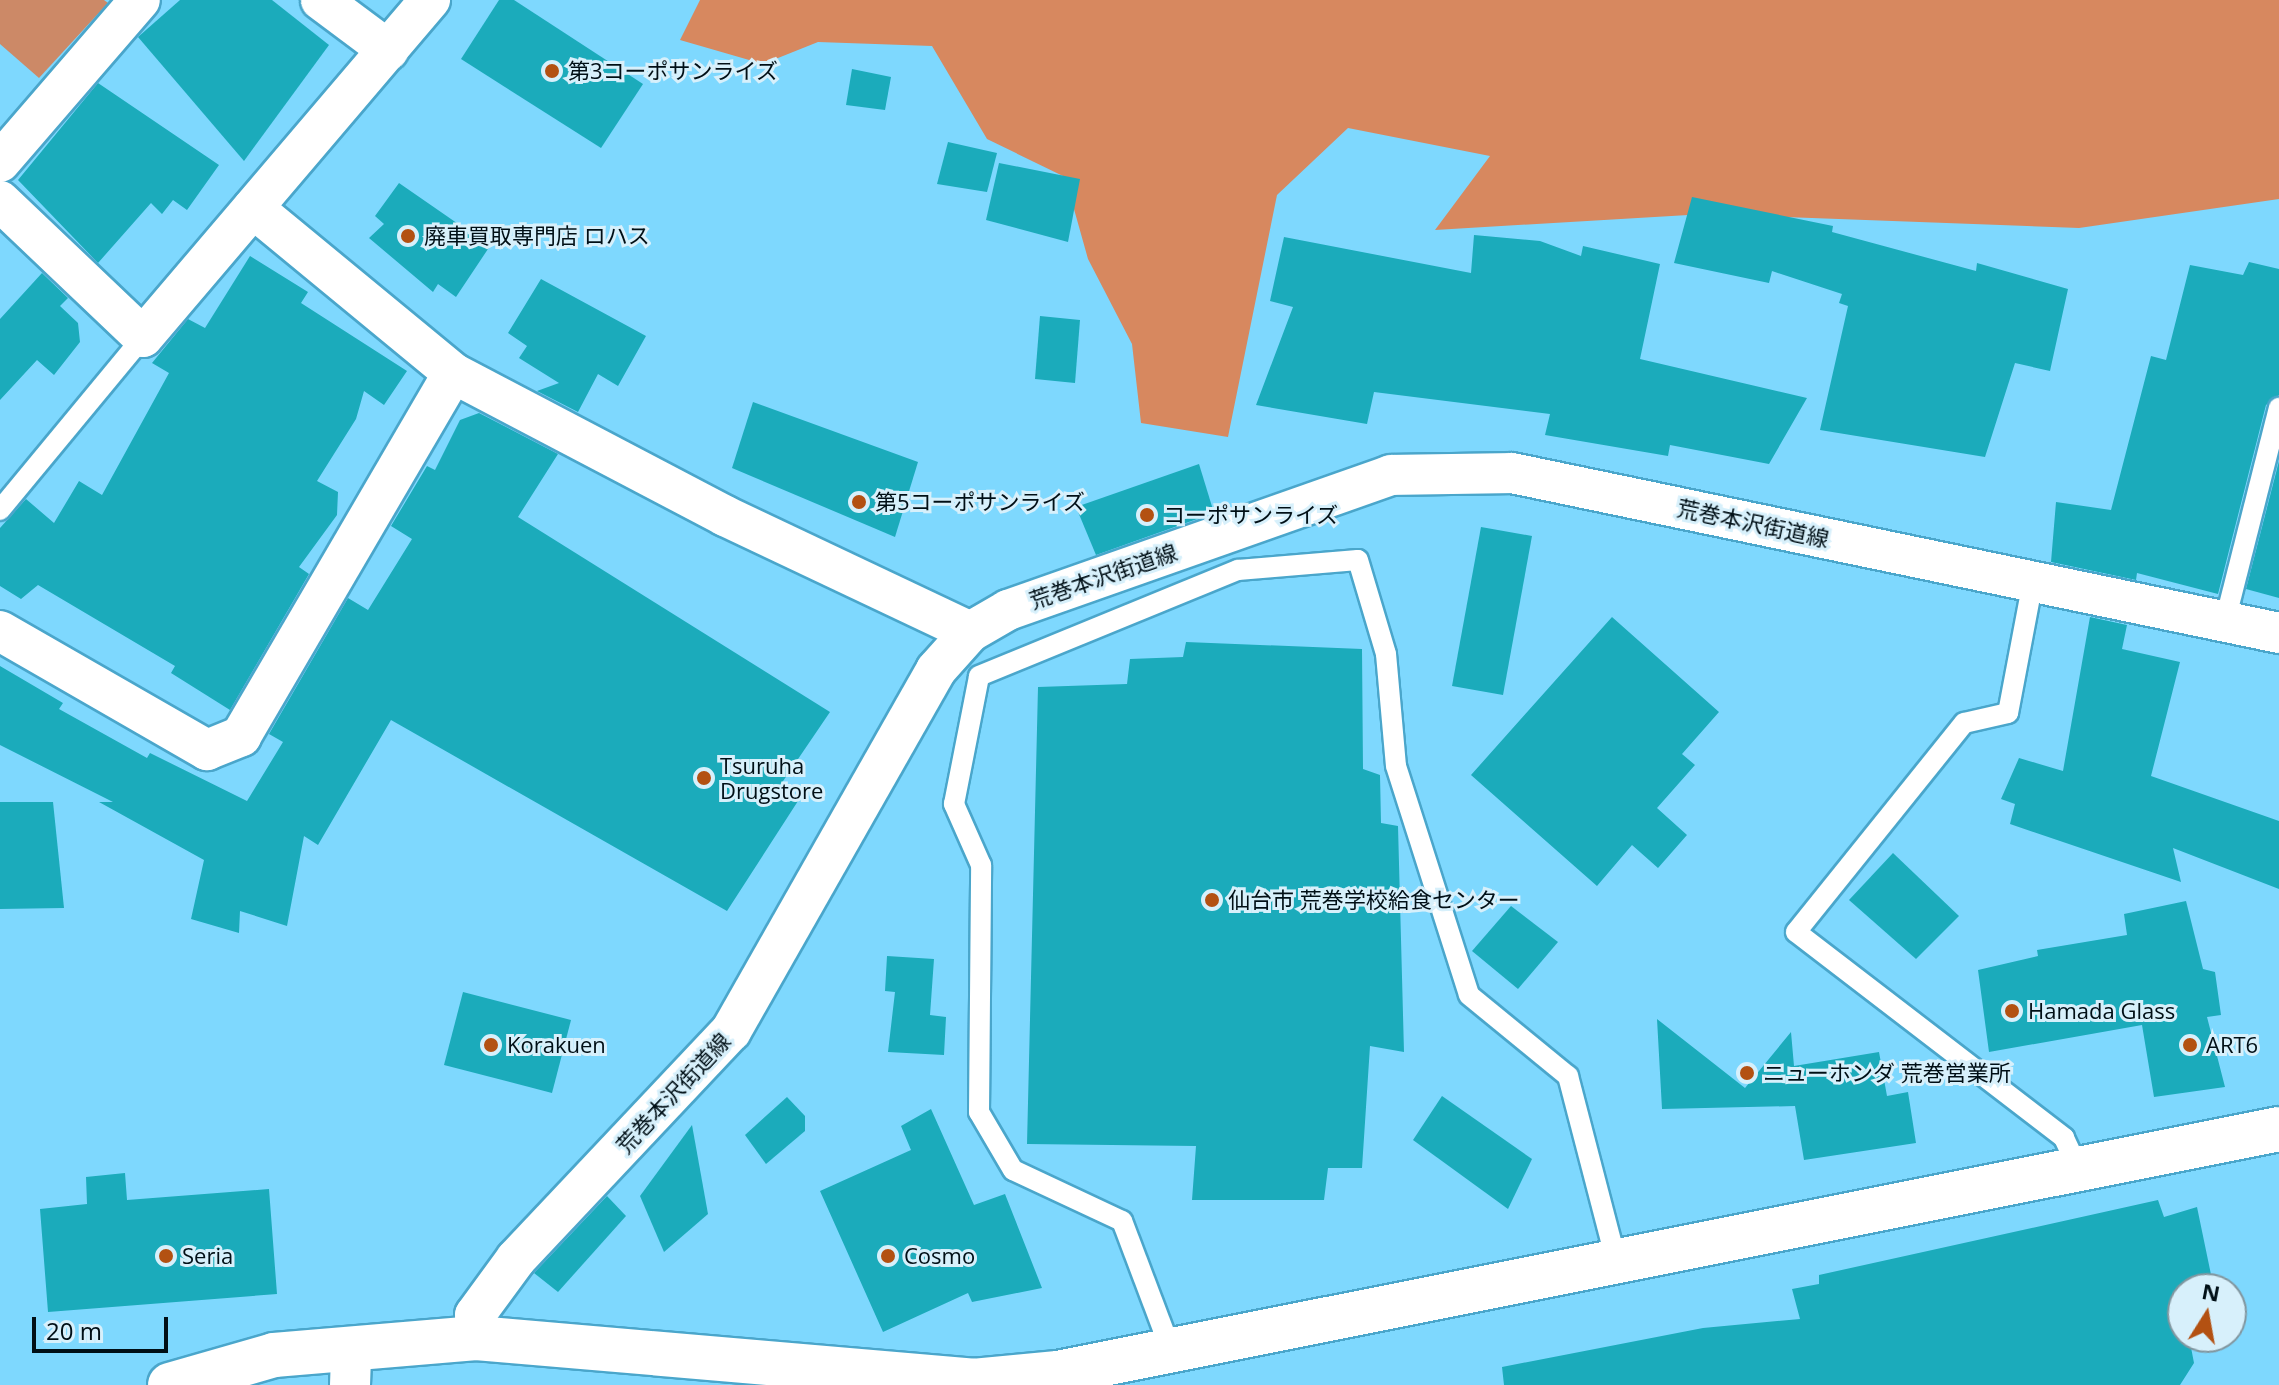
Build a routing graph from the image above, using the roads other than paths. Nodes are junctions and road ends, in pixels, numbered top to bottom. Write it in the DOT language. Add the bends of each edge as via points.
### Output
graph roads {
  1 [pos="140,0"];
  2 [pos="321,0"];
  3 [pos="430,0"];
  4 [pos="388,50"];
  5 [pos="0,162"];
  6 [pos="0,201"];
  7 [pos="253,208"];
  8 [pos="143,337"];
  9 [pos="453,373"];
  10 [pos="2279,408"];
  11 [pos="0,510"];
  12 [pos="2033,581"];
  13 [pos="2225,621"];
  14 [pos="0,631"];
  15 [pos="970,632"];
  16 [pos="2279,633"];
  17 [pos="2279,1129"];
  18 [pos="2078,1168"];
  19 [pos="1616,1260"];
  20 [pos="476,1338"];
  21 [pos="1172,1353"];
  22 [pos="350,1366"];
  23 [pos="170,1385"];
  1 -- 5 [label="street"];
  2 -- 4 [label="street"];
  3 -- 4 [label="street"];
  4 -- 7 [label="street"];
  6 -- 8 [label="street"];
  7 -- 8 [label="street"];
  7 -- 9 [label="street"];
  8 -- 11 [label="lane"];
  9 -- 14 [label="street" via="241,736 207,750"];
  9 -- 15 [label="street" via="725,516"];
  10 -- 13 [label="lane"];
  12 -- 13 [label="street, 荒巻本沢街道線"];
  12 -- 15 [label="street, 荒巻本沢街道線" via="1512,473 1391,475 1008,610"];
  12 -- 18 [label="lane" via="2008,713 1964,723 1796,932 2064,1138"];
  13 -- 16 [label="street, 荒巻本沢街道線"];
  15 -- 20 [label="street, 荒巻本沢街道線" via="936,670 884,754 731,1031 516,1259 475,1315"];
  17 -- 18 [label="street"];
  18 -- 19 [label="street"];
  19 -- 21 [label="street"];
  19 -- 21 [label="lane" via="1568,1076 1469,995 1396,766 1386,654 1358,560 1238,570 979,676 954,804 981,865 979,1112 1013,1170 1122,1221"];
  20 -- 21 [label="street" via="973,1381"];
  20 -- 22 [label="street"];
  22 -- 23 [label="street" via="274,1355"];
}
